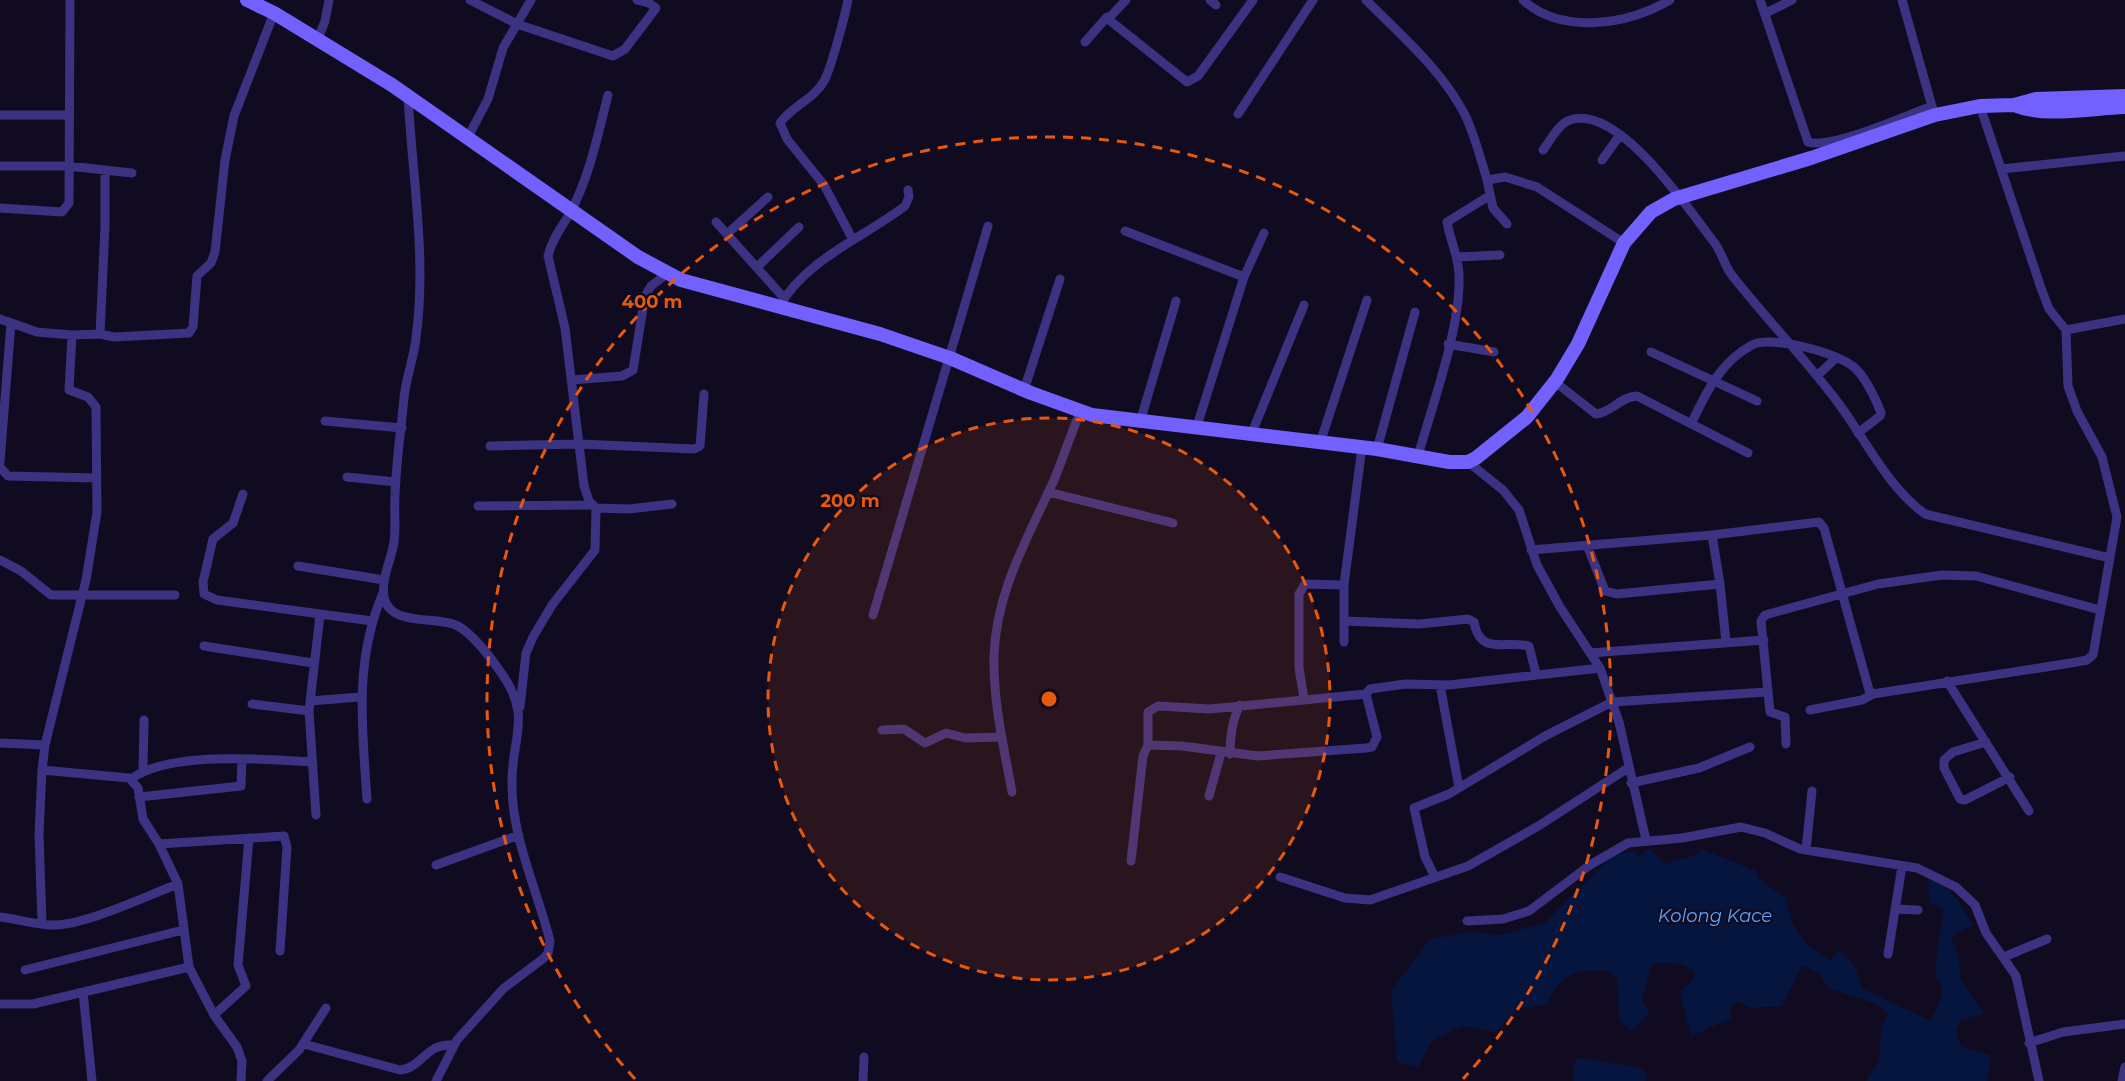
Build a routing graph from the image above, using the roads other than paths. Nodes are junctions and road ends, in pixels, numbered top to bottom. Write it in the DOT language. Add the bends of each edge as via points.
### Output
graph roads {
  1 [pos="70,0"];
  2 [pos="247,0"];
  3 [pos="329,0"];
  4 [pos="470,0"];
  5 [pos="531,0"];
  6 [pos="637,0"];
  7 [pos="848,0"];
  8 [pos="1126,0"];
  9 [pos="1253,0"];
  10 [pos="1313,0"];
  11 [pos="1366,0"];
  12 [pos="1523,0"];
  13 [pos="1670,0"];
  14 [pos="1760,0"];
  15 [pos="1792,0"];
  16 [pos="1902,0"];
  17 [pos="274,13"];
  18 [pos="1766,13"];
  19 [pos="1107,17"];
  20 [pos="517,24"];
  21 [pos="317,42"];
  22 [pos="1085,42"];
  23 [pos="408,95"];
  24 [pos="608,95"];
  25 [pos="2125,96"];
  26 [pos="2014,105"];
  27 [pos="1980,106"];
  28 [pos="2125,107"];
  29 [pos="1933,111"];
  30 [pos="1238,114"];
  31 [pos="0,115"];
  32 [pos="69,115"];
  33 [pos="1620,135"];
  34 [pos="468,137"];
  35 [pos="1543,150"];
  36 [pos="2125,156"];
  37 [pos="1602,160"];
  38 [pos="0,165"];
  39 [pos="68,166"];
  40 [pos="2002,169"];
  41 [pos="105,171"];
  42 [pos="132,173"];
  43 [pos="1487,180"];
  44 [pos="908,190"];
  45 [pos="768,196"];
  46 [pos="1489,196"];
  47 [pos="1680,196"];
  48 [pos="0,208"];
  49 [pos="571,210"];
  50 [pos="716,222"];
  51 [pos="1507,224"];
  52 [pos="799,226"];
  53 [pos="988,226"];
  54 [pos="1125,231"];
  55 [pos="1264,232"];
  56 [pos="727,234"];
  57 [pos="853,240"];
  58 [pos="1624,243"];
  59 [pos="1500,255"];
  60 [pos="1457,257"];
  61 [pos="756,267"];
  62 [pos="668,273"];
  63 [pos="1245,277"];
  64 [pos="1060,279"];
  65 [pos="1367,300"];
  66 [pos="1176,301"];
  67 [pos="781,302"];
  68 [pos="1304,305"];
  69 [pos="1415,312"];
  70 [pos="0,319"];
  71 [pos="2125,319"];
  72 [pos="11,323"];
  73 [pos="2066,330"];
  74 [pos="100,334"];
  75 [pos="72,335"];
  76 [pos="1448,344"];
  77 [pos="1789,344"];
  78 [pos="1494,352"];
  79 [pos="1652,352"];
  80 [pos="950,358"];
  81 [pos="1836,358"];
  82 [pos="1817,376"];
  83 [pos="572,380"];
  84 [pos="1712,381"];
  85 [pos="1555,382"];
  86 [pos="1024,390"];
  87 [pos="704,394"];
  88 [pos="1757,401"];
  89 [pos="1080,412"];
  90 [pos="325,421"];
  91 [pos="1140,422"];
  92 [pos="1691,424"];
  93 [pos="402,429"];
  94 [pos="1196,429"];
  95 [pos="1858,433"];
  96 [pos="1251,435"];
  97 [pos="1320,443"];
  98 [pos="580,444"];
  99 [pos="490,446"];
  100 [pos="1362,447"];
  101 [pos="1377,449"];
  102 [pos="1748,453"];
  103 [pos="1418,456"];
  104 [pos="1468,462"];
  105 [pos="0,464"];
  106 [pos="347,477"];
  107 [pos="97,478"];
  108 [pos="396,482"];
  109 [pos="1048,492"];
  110 [pos="243,494"];
  111 [pos="672,504"];
  112 [pos="478,506"];
  113 [pos="593,506"];
  114 [pos="1173,523"];
  115 [pos="1712,535"];
  116 [pos="1587,545"];
  117 [pos="1531,550"];
  118 [pos="2110,558"];
  119 [pos="0,560"];
  120 [pos="298,566"];
  121 [pos="384,580"];
  122 [pos="1720,584"];
  123 [pos="1344,585"];
  124 [pos="384,590"];
  125 [pos="1842,593"];
  126 [pos="175,595"];
  127 [pos="82,597"];
  128 [pos="2100,610"];
  129 [pos="320,615"];
  130 [pos="873,615"];
  131 [pos="372,621"];
  132 [pos="1345,621"];
  133 [pos="1764,640"];
  134 [pos="1344,642"];
  135 [pos="1726,642"];
  136 [pos="204,646"];
  137 [pos="1590,653"];
  138 [pos="313,663"];
  139 [pos="1600,668"];
  140 [pos="1536,674"];
  141 [pos="1947,681"];
  142 [pos="1440,685"];
  143 [pos="1767,692"];
  144 [pos="1366,694"];
  145 [pos="1873,694"];
  146 [pos="360,697"];
  147 [pos="1304,699"];
  148 [pos="1612,702"];
  149 [pos="252,704"];
  150 [pos="1240,705"];
  151 [pos="309,706"];
  152 [pos="520,709"];
  153 [pos="1810,710"];
  154 [pos="144,720"];
  155 [pos="882,730"];
  156 [pos="1002,737"];
  157 [pos="1986,742"];
  158 [pos="0,743"];
  159 [pos="1786,744"];
  160 [pos="45,745"];
  161 [pos="1148,745"];
  162 [pos="1750,747"];
  163 [pos="1225,753"];
  164 [pos="242,759"];
  165 [pos="312,762"];
  166 [pos="1628,768"];
  167 [pos="42,770"];
  168 [pos="143,770"];
  169 [pos="2010,777"];
  170 [pos="131,779"];
  171 [pos="1631,783"];
  172 [pos="1459,788"];
  173 [pos="1812,791"];
  174 [pos="1012,792"];
  175 [pos="1209,796"];
  176 [pos="139,797"];
  177 [pos="367,799"];
  178 [pos="2029,811"];
  179 [pos="316,816"];
  180 [pos="519,835"];
  181 [pos="249,838"];
  182 [pos="1646,840"];
  183 [pos="159,844"];
  184 [pos="1806,850"];
  185 [pos="1131,861"];
  186 [pos="436,865"];
  187 [pos="1902,866"];
  188 [pos="1280,877"];
  189 [pos="1435,877"];
  190 [pos="178,884"];
  191 [pos="1895,909"];
  192 [pos="1918,910"];
  193 [pos="0,917"];
  194 [pos="1467,921"];
  195 [pos="42,923"];
  196 [pos="183,930"];
  197 [pos="2047,939"];
  198 [pos="280,951"];
  199 [pos="1888,954"];
  200 [pos="2004,957"];
  201 [pos="189,967"];
  202 [pos="25,970"];
  203 [pos="82,992"];
  204 [pos="0,1004"];
  205 [pos="326,1008"];
  206 [pos="214,1015"];
  207 [pos="2125,1024"];
  208 [pos="2029,1043"];
  209 [pos="304,1044"];
  210 [pos="452,1045"];
  211 [pos="864,1057"];
  212 [pos="2125,1066"];
  213 [pos="92,1081"];
  214 [pos="242,1081"];
  215 [pos="267,1081"];
  216 [pos="436,1081"];
  217 [pos="863,1081"];
  218 [pos="2039,1081"];
  219 [pos="2122,1081"];
  1 -- 32 [label="street"];
  2 -- 17 [label="street"];
  3 -- 21 [label="street"];
  4 -- 20 [label="street"];
  5 -- 20 [label="street"];
  6 -- 20 [label="street" via="656,8 625,49 613,56"];
  7 -- 57 [label="street" via="824,81 780,123 787,139 824,185"];
  8 -- 19 [label="street"];
  9 -- 19 [label="street" via="1192,82 1179,78"];
  10 -- 30 [label="street"];
  11 -- 43 [label="street" via="1454,97 1466,118"];
  12 -- 13 [label="street" via="1551,16 1582,21 1634,17"];
  14 -- 18 [label="street"];
  15 -- 18 [label="street"];
  16 -- 29 [label="street"];
  17 -- 21 [label="street"];
  17 -- 74 [label="street" via="234,116 215,252 211,264 197,276 193,327 184,335"];
  18 -- 29 [label="street" via="1808,142 1845,138"];
  19 -- 22 [label="street"];
  20 -- 34 [label="street"];
  21 -- 23 [label="street"];
  23 -- 34 [label="street"];
  23 -- 93 [label="street" via="420,267 416,340 406,374"];
  24 -- 49 [label="street"];
  25 -- 26 [label="street" via="2036,99"];
  26 -- 27 [label="street"];
  26 -- 28 [label="street" via="2041,111"];
  27 -- 29 [label="street"];
  27 -- 40 [label="street"];
  29 -- 47 [label="street" via="1811,158"];
  31 -- 32 [label="street"];
  32 -- 39 [label="street"];
  33 -- 35 [label="street" via="1589,120 1571,120 1564,123"];
  33 -- 37 [label="street"];
  33 -- 47 [label="street"];
  34 -- 49 [label="street"];
  36 -- 40 [label="street"];
  38 -- 39 [label="street"];
  39 -- 41 [label="street"];
  39 -- 48 [label="street" via="69,203 62,212"];
  40 -- 73 [label="street" via="2049,309"];
  41 -- 42 [label="street"];
  41 -- 74 [label="street"];
  43 -- 46 [label="street"];
  43 -- 58 [label="street" via="1505,177 1537,187"];
  44 -- 57 [label="street" via="904,206"];
  45 -- 56 [label="street"];
  46 -- 51 [label="street" via="1500,219"];
  46 -- 60 [label="street" via="1447,222"];
  47 -- 58 [label="street" via="1651,212"];
  47 -- 77 [label="street" via="1714,242 1729,271"];
  49 -- 62 [label="street"];
  49 -- 83 [label="street" via="550,244 548,256 565,328"];
  50 -- 56 [label="street"];
  52 -- 61 [label="street"];
  53 -- 80 [label="street"];
  54 -- 63 [label="street"];
  55 -- 63 [label="street"];
  56 -- 61 [label="street"];
  57 -- 67 [label="street" via="803,276"];
  58 -- 85 [label="street" via="1578,344"];
  59 -- 60 [label="street"];
  60 -- 76 [label="street" via="1459,290"];
  61 -- 67 [label="street"];
  62 -- 67 [label="street" via="681,280"];
  62 -- 83 [label="street" via="645,296 633,370 622,376"];
  63 -- 94 [label="street"];
  64 -- 86 [label="street"];
  65 -- 97 [label="street"];
  66 -- 91 [label="street"];
  67 -- 80 [label="street"];
  68 -- 96 [label="street"];
  69 -- 101 [label="street"];
  70 -- 72 [label="street"];
  71 -- 73 [label="street"];
  72 -- 75 [label="street" via="37,332"];
  72 -- 105 [label="street"];
  73 -- 118 [label="street" via="2068,386 2102,457 2115,503 2116,531"];
  74 -- 75 [label="street"];
  75 -- 107 [label="street" via="68,385 69,390 88,397 96,407"];
  76 -- 78 [label="street"];
  76 -- 103 [label="street"];
  77 -- 81 [label="street"];
  77 -- 82 [label="street"];
  77 -- 84 [label="street" via="1770,340 1750,346"];
  79 -- 84 [label="street"];
  80 -- 86 [label="street"];
  80 -- 130 [label="street"];
  81 -- 82 [label="street"];
  81 -- 95 [label="street" via="1854,367 1879,408 1880,416"];
  82 -- 95 [label="street"];
  83 -- 98 [label="street"];
  84 -- 88 [label="street"];
  84 -- 92 [label="street"];
  85 -- 92 [label="street" via="1596,414 1637,396"];
  85 -- 104 [label="street" via="1527,417"];
  86 -- 89 [label="street"];
  87 -- 98 [label="street" via="698,448"];
  89 -- 91 [label="street"];
  89 -- 109 [label="street"];
  90 -- 93 [label="street"];
  91 -- 94 [label="street"];
  92 -- 102 [label="street"];
  93 -- 108 [label="street"];
  94 -- 96 [label="street"];
  95 -- 118 [label="street" via="1906,500 1925,514"];
  96 -- 97 [label="street"];
  97 -- 100 [label="street"];
  98 -- 99 [label="street"];
  98 -- 113 [label="street" via="584,486"];
  100 -- 101 [label="street"];
  100 -- 123 [label="street"];
  101 -- 103 [label="street"];
  103 -- 104 [label="street"];
  104 -- 117 [label="street" via="1503,490 1519,510"];
  105 -- 107 [label="street" via="8,476"];
  106 -- 108 [label="street"];
  107 -- 127 [label="street" via="97,512"];
  108 -- 121 [label="street" via="394,544"];
  109 -- 114 [label="street"];
  109 -- 156 [label="street" via="1003,598 994,656"];
  110 -- 129 [label="street" via="233,523 213,539 204,594 217,600"];
  111 -- 113 [label="street" via="629,509"];
  112 -- 113 [label="street"];
  113 -- 152 [label="street" via="595,550 552,605 526,652"];
  115 -- 116 [label="street"];
  115 -- 122 [label="street"];
  115 -- 125 [label="street" via="1819,522"];
  116 -- 117 [label="street"];
  116 -- 122 [label="street" via="1602,585 1610,594"];
  117 -- 137 [label="street" via="1560,607"];
  118 -- 128 [label="street"];
  119 -- 127 [label="street" via="51,595"];
  120 -- 121 [label="street"];
  121 -- 124 [label="street"];
  122 -- 135 [label="street"];
  123 -- 132 [label="street"];
  123 -- 147 [label="street" via="1305,584 1299,594 1299,668"];
  124 -- 131 [label="street"];
  124 -- 152 [label="street" via="386,602 398,615 443,620 462,629 501,673"];
  125 -- 128 [label="street" via="1910,577 1976,576"];
  125 -- 133 [label="street" via="1765,615 1761,621"];
  125 -- 145 [label="street"];
  126 -- 127 [label="street"];
  127 -- 160 [label="street"];
  128 -- 141 [label="street" via="2094,651 2087,660"];
  129 -- 131 [label="street"];
  129 -- 138 [label="street"];
  131 -- 146 [label="street"];
  132 -- 134 [label="street"];
  132 -- 140 [label="street" via="1419,624 1471,620 1483,642 1529,645"];
  133 -- 135 [label="street"];
  133 -- 143 [label="street"];
  135 -- 137 [label="street"];
  136 -- 138 [label="street"];
  137 -- 139 [label="street"];
  138 -- 151 [label="street"];
  139 -- 140 [label="street"];
  139 -- 148 [label="street"];
  140 -- 142 [label="street"];
  141 -- 145 [label="street"];
  141 -- 157 [label="street"];
  142 -- 144 [label="street" via="1374,687"];
  142 -- 172 [label="street"];
  143 -- 148 [label="street"];
  143 -- 159 [label="street" via="1770,712 1785,717"];
  144 -- 147 [label="street"];
  144 -- 163 [label="street" via="1377,737 1372,747 1315,753"];
  145 -- 153 [label="street" via="1862,700"];
  146 -- 151 [label="street"];
  146 -- 177 [label="street"];
  147 -- 150 [label="street"];
  148 -- 166 [label="street"];
  148 -- 172 [label="street" via="1545,736"];
  149 -- 151 [label="street"];
  150 -- 161 [label="street" via="1151,708 1146,722"];
  150 -- 163 [label="street"];
  151 -- 165 [label="street"];
  152 -- 180 [label="street" via="512,779"];
  154 -- 168 [label="street"];
  155 -- 156 [label="street" via="904,729 925,743 946,734"];
  156 -- 174 [label="street"];
  157 -- 169 [label="street"];
  157 -- 169 [label="street" via="1953,752 1944,760 1944,768 1960,799"];
  158 -- 160 [label="street"];
  160 -- 167 [label="street"];
  161 -- 163 [label="street"];
  161 -- 185 [label="street" via="1143,756"];
  162 -- 171 [label="street" via="1699,768"];
  163 -- 175 [label="street"];
  164 -- 165 [label="street"];
  164 -- 168 [label="street" via="157,765"];
  164 -- 176 [label="street" via="241,786"];
  165 -- 179 [label="street"];
  166 -- 171 [label="street"];
  166 -- 189 [label="street" via="1468,866"];
  167 -- 170 [label="street"];
  167 -- 195 [label="street"];
  168 -- 170 [label="street"];
  169 -- 178 [label="street"];
  170 -- 176 [label="street"];
  171 -- 182 [label="street"];
  172 -- 189 [label="street" via="1414,808 1425,857"];
  173 -- 184 [label="street"];
  176 -- 183 [label="street" via="143,819"];
  180 -- 186 [label="street"];
  180 -- 210 [label="street" via="550,941 548,953 497,995"];
  181 -- 183 [label="street"];
  181 -- 198 [label="street" via="278,836 287,840"];
  181 -- 206 [label="street" via="238,965 246,986"];
  182 -- 184 [label="street" via="1741,827"];
  182 -- 194 [label="street" via="1621,846 1529,911 1503,919"];
  183 -- 190 [label="street"];
  184 -- 187 [label="street"];
  187 -- 191 [label="street"];
  187 -- 200 [label="street" via="1927,872 1965,893 1976,904 1992,941"];
  188 -- 189 [label="street" via="1356,901 1370,900"];
  190 -- 195 [label="street" via="77,920 55,925"];
  190 -- 196 [label="street"];
  191 -- 192 [label="street"];
  191 -- 199 [label="street"];
  193 -- 195 [label="street"];
  196 -- 201 [label="street"];
  196 -- 202 [label="street"];
  197 -- 200 [label="street"];
  200 -- 208 [label="street" via="2016,976"];
  201 -- 203 [label="street"];
  201 -- 206 [label="street"];
  203 -- 204 [label="street" via="33,1004"];
  203 -- 213 [label="street"];
  205 -- 209 [label="street"];
  206 -- 214 [label="street" via="237,1047"];
  207 -- 208 [label="street" via="2063,1032"];
  208 -- 218 [label="street"];
  209 -- 210 [label="street" via="400,1070 433,1047"];
  209 -- 215 [label="street"];
  210 -- 216 [label="street"];
  211 -- 217 [label="street"];
  212 -- 219 [label="street"];
}
